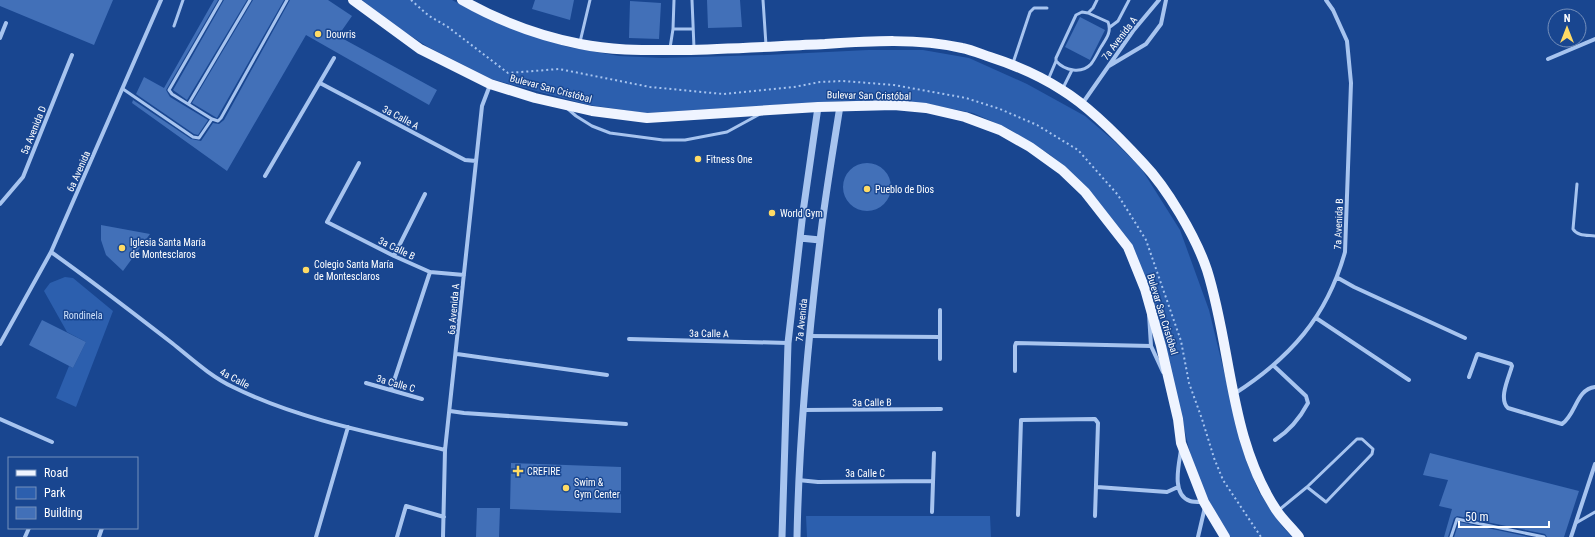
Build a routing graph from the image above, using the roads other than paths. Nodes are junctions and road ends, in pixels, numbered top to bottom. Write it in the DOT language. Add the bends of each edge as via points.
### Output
graph roads {
  1 [pos="161,0"];
  2 [pos="182,0"];
  3 [pos="221,0"];
  4 [pos="250,0"];
  5 [pos="287,0"];
  6 [pos="352,0"];
  7 [pos="462,0"];
  8 [pos="590,0"];
  9 [pos="674,0"];
  10 [pos="692,0"];
  11 [pos="763,0"];
  12 [pos="1097,0"];
  13 [pos="1129,0"];
  14 [pos="1159,0"];
  15 [pos="1166,0"];
  16 [pos="1326,0"];
  17 [pos="1047,8"];
  18 [pos="1088,13"];
  19 [pos="6,23"];
  20 [pos="174,26"];
  21 [pos="1110,27"];
  22 [pos="673,29"];
  23 [pos="693,29"];
  24 [pos="0,38"];
  25 [pos="1595,39"];
  26 [pos="580,44"];
  27 [pos="766,46"];
  28 [pos="694,49"];
  29 [pos="669,50"];
  30 [pos="72,55"];
  31 [pos="334,58"];
  32 [pos="1548,59"];
  33 [pos="1056,61"];
  34 [pos="1012,64"];
  35 [pos="1107,68"];
  36 [pos="1072,70"];
  37 [pos="1047,82"];
  38 [pos="320,83"];
  39 [pos="490,84"];
  40 [pos="123,89"];
  41 [pos="1063,90"];
  42 [pos="189,103"];
  43 [pos="562,104"];
  44 [pos="1082,104"];
  45 [pos="840,106"];
  46 [pos="818,107"];
  47 [pos="766,110"];
  48 [pos="212,119"];
  49 [pos="476,161"];
  50 [pos="359,163"];
  51 [pos="266,176"];
  52 [pos="1577,184"];
  53 [pos="425,194"];
  54 [pos="0,204"];
  55 [pos="783,211"];
  56 [pos="803,212"];
  57 [pos="1595,236"];
  58 [pos="800,238"];
  59 [pos="820,240"];
  60 [pos="51,252"];
  61 [pos="394,256"];
  62 [pos="430,272"];
  63 [pos="464,275"];
  64 [pos="1338,278"];
  65 [pos="1149,304"];
  66 [pos="940,310"];
  67 [pos="1316,318"];
  68 [pos="809,336"];
  69 [pos="940,337"];
  70 [pos="1465,338"];
  71 [pos="629,339"];
  72 [pos="788,343"];
  73 [pos="0,344"];
  74 [pos="1151,346"];
  75 [pos="456,354"];
  76 [pos="940,359"];
  77 [pos="1274,366"];
  78 [pos="1015,371"];
  79 [pos="607,375"];
  80 [pos="1469,376"];
  81 [pos="1409,380"];
  82 [pos="366,383"];
  83 [pos="1171,386"];
  84 [pos="1595,387"];
  85 [pos="391,390"];
  86 [pos="1234,394"];
  87 [pos="422,399"];
  88 [pos="941,409"];
  89 [pos="803,410"];
  90 [pos="450,411"];
  91 [pos="0,419"];
  92 [pos="626,424"];
  93 [pos="348,427"];
  94 [pos="1275,440"];
  95 [pos="52,442"];
  96 [pos="1181,443"];
  97 [pos="445,450"];
  98 [pos="934,454"];
  99 [pos="1595,464"];
  100 [pos="798,480"];
  101 [pos="932,481"];
  102 [pos="1097,487"];
  103 [pos="1178,487"];
  104 [pos="1307,487"];
  105 [pos="1204,503"];
  106 [pos="1277,511"];
  107 [pos="932,512"];
  108 [pos="1595,512"];
  109 [pos="1018,515"];
  110 [pos="1095,516"];
  111 [pos="444,517"];
  112 [pos="1574,524"];
  113 [pos="316,537"];
  114 [pos="397,537"];
  115 [pos="443,537"];
  116 [pos="782,537"];
  117 [pos="797,537"];
  118 [pos="1198,537"];
  119 [pos="1225,537"];
  120 [pos="1299,537"];
  121 [pos="1451,537"];
  122 [pos="1544,537"];
  123 [pos="1571,537"];
  1 -- 40 [label="street, 6a Avenida"];
  2 -- 20 [label="lane"];
  3 -- 42 [label="lane" via="169,90"];
  4 -- 42 [label="lane"];
  5 -- 48 [label="lane" via="221,118"];
  6 -- 39 [label="main road, Bulevar San Cristóbal" via="420,49"];
  7 -- 26 [label="main road" via="512,24"];
  8 -- 26 [label="lane"];
  9 -- 22 [label="lane"];
  10 -- 23 [label="lane"];
  11 -- 27 [label="lane"];
  12 -- 18 [label="lane"];
  13 -- 21 [label="lane" via="1118,21"];
  14 -- 35 [label="street, 7a Avenida A"];
  15 -- 35 [label="street, 7a Avenida A" via="1161,24 1146,44"];
  16 -- 64 [label="street, 7a Avenida B" via="1347,41 1350,83 1345,252"];
  17 -- 34 [label="lane" via="1034,8 1030,12"];
  18 -- 21 [label="lane" via="1108,22"];
  18 -- 33 [label="lane" via="1076,15"];
  19 -- 24 [label="street"];
  21 -- 36 [label="lane" via="1110,32 1091,64 1083,69"];
  22 -- 23 [label="lane"];
  22 -- 29 [label="lane"];
  23 -- 28 [label="lane"];
  25 -- 32 [label="street"];
  26 -- 29 [label="main road"];
  27 -- 28 [label="main road"];
  27 -- 34 [label="main road" via="916,42 963,48"];
  28 -- 29 [label="main road"];
  30 -- 54 [label="street, 5a Avenida D" via="23,177"];
  31 -- 38 [label="street"];
  33 -- 36 [label="lane"];
  33 -- 37 [label="lane"];
  34 -- 37 [label="main road"];
  35 -- 44 [label="street, 7a Avenida A"];
  36 -- 41 [label="lane"];
  37 -- 41 [label="main road"];
  38 -- 49 [label="street, 3a Calle A" via="465,160"];
  38 -- 51 [label="street"];
  39 -- 43 [label="main road, Bulevar San Cristóbal"];
  39 -- 49 [label="street, 6a Avenida A" via="482,106"];
  40 -- 48 [label="lane" via="193,137 199,138"];
  40 -- 60 [label="street, 6a Avenida"];
  41 -- 44 [label="main road"];
  42 -- 48 [label="lane"];
  43 -- 47 [label="main road, Bulevar San Cristóbal" via="592,111 647,118"];
  43 -- 47 [label="lane" via="592,126 610,133 663,140 685,140 727,132"];
  44 -- 86 [label="main road" via="1145,165 1187,227 1206,267 1218,309"];
  45 -- 46 [label="main road, Bulevar San Cristóbal"];
  45 -- 59 [label="street, 7a Avenida"];
  45 -- 65 [label="main road, Bulevar San Cristóbal" via="894,105 965,116 1000,130 1030,147 1062,170 1085,192 1128,247"];
  46 -- 47 [label="main road, Bulevar San Cristóbal"];
  46 -- 56 [label="street, 7a Avenida"];
  49 -- 63 [label="street, 6a Avenida A"];
  50 -- 61 [label="street, 3a Calle B" via="327,222"];
  52 -- 57 [label="lane" via="1573,229 1580,234"];
  53 -- 61 [label="street"];
  55 -- 56 [label="lane"];
  56 -- 58 [label="street, 7a Avenida"];
  58 -- 59 [label="street"];
  58 -- 72 [label="street, 7a Avenida"];
  59 -- 68 [label="street, 7a Avenida"];
  60 -- 73 [label="street, 6a Avenida"];
  60 -- 93 [label="street, 4a Calle" via="198,365 232,387 269,403"];
  61 -- 62 [label="street, 3a Calle B"];
  62 -- 63 [label="street, 3a Calle B"];
  62 -- 85 [label="street"];
  63 -- 75 [label="street, 6a Avenida A"];
  64 -- 67 [label="street, 7a Avenida B"];
  64 -- 70 [label="street"];
  65 -- 74 [label="street"];
  65 -- 83 [label="main road, Bulevar San Cristóbal"];
  66 -- 69 [label="street"];
  67 -- 77 [label="street, 7a Avenida B"];
  67 -- 81 [label="street"];
  68 -- 69 [label="street"];
  68 -- 89 [label="street, 7a Avenida"];
  69 -- 76 [label="street"];
  71 -- 72 [label="street, 3a Calle A"];
  72 -- 116 [label="street, 7a Avenida"];
  74 -- 78 [label="street" via="1016,343"];
  74 -- 83 [label="street"];
  75 -- 79 [label="street"];
  75 -- 90 [label="street, 6a Avenida A"];
  77 -- 86 [label="street, 7a Avenida B"];
  77 -- 94 [label="street" via="1306,396 1308,403 1286,432"];
  80 -- 84 [label="street" via="1478,354 1511,364 1504,404 1508,408 1562,424 1570,417 1584,392"];
  82 -- 85 [label="street, 3a Calle C"];
  83 -- 96 [label="main road, Bulevar San Cristóbal"];
  85 -- 87 [label="street, 3a Calle C"];
  86 -- 106 [label="main road" via="1250,455"];
  88 -- 89 [label="street, 3a Calle B"];
  89 -- 100 [label="street, 7a Avenida"];
  90 -- 92 [label="street"];
  90 -- 97 [label="street, 6a Avenida A"];
  91 -- 95 [label="street"];
  93 -- 97 [label="street, 4a Calle"];
  93 -- 113 [label="street"];
  96 -- 103 [label="street"];
  96 -- 105 [label="main road, Bulevar San Cristóbal"];
  97 -- 111 [label="street, 6a Avenida A"];
  98 -- 101 [label="street"];
  99 -- 112 [label="street"];
  100 -- 101 [label="street, 3a Calle C"];
  100 -- 117 [label="street, 7a Avenida"];
  101 -- 107 [label="street"];
  102 -- 103 [label="street" via="1167,492"];
  102 -- 109 [label="street" via="1097,420 1023,419"];
  102 -- 110 [label="street"];
  103 -- 105 [label="street" via="1184,498 1190,502"];
  104 -- 104 [label="lane" via="1357,439 1362,439 1373,450 1326,502"];
  104 -- 106 [label="lane"];
  105 -- 118 [label="street"];
  105 -- 119 [label="main road, Bulevar San Cristóbal"];
  106 -- 120 [label="main road"];
  108 -- 112 [label="lane"];
  111 -- 114 [label="street" via="406,506"];
  111 -- 115 [label="street, 6a Avenida A"];
  112 -- 123 [label="street"];
  121 -- 122 [label="lane" via="1457,519"];
}
